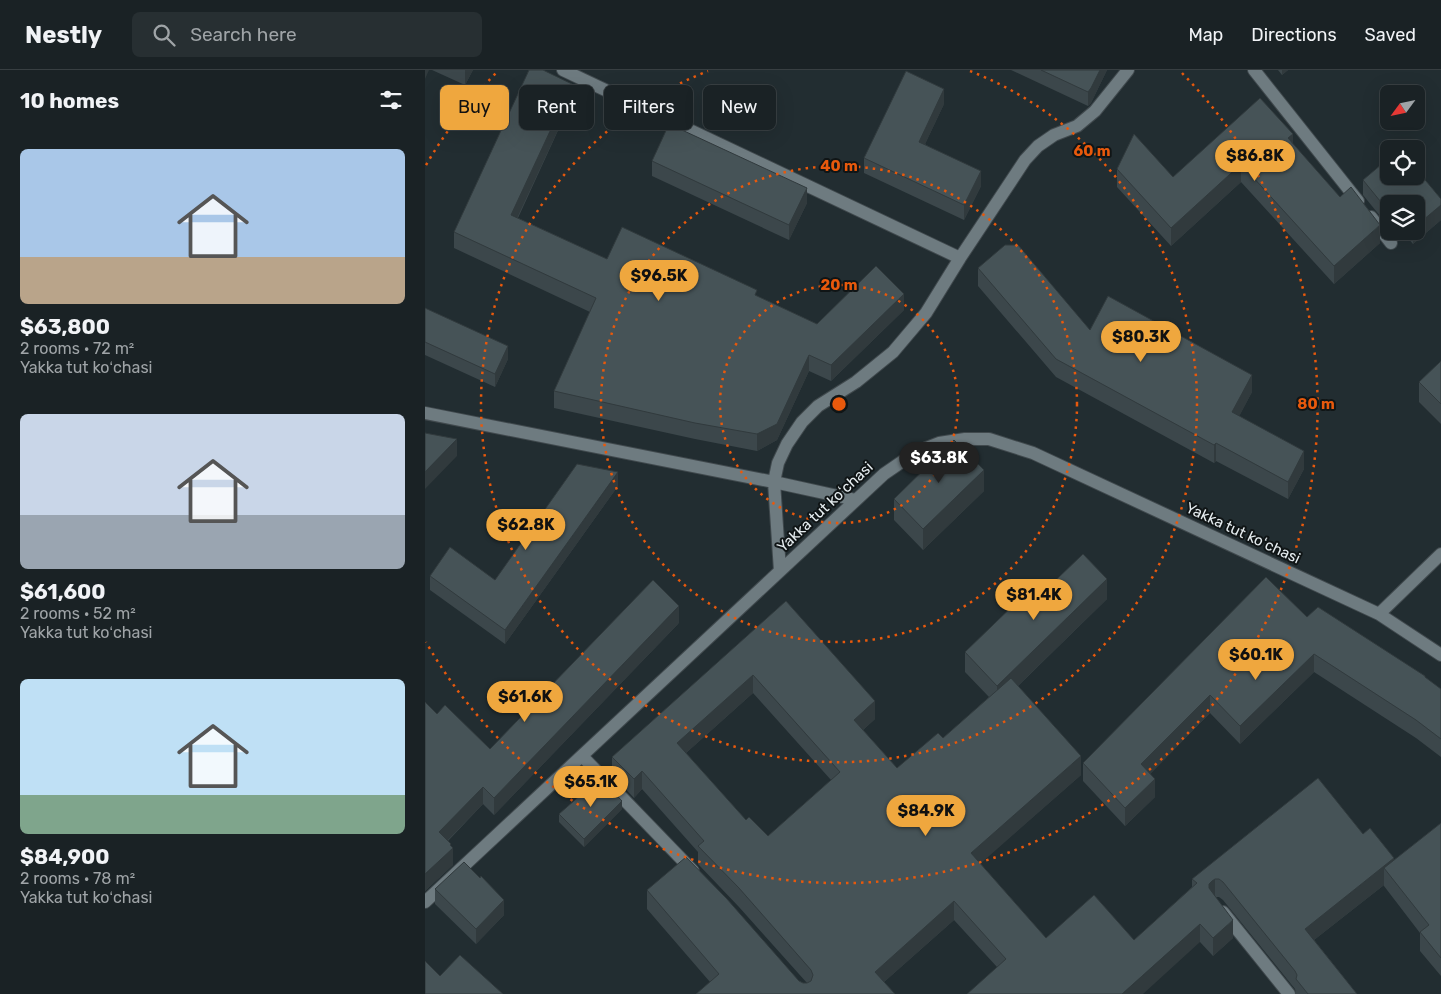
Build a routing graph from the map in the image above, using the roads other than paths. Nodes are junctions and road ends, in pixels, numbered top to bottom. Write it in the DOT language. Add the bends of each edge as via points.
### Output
graph roads {
  1 [pos="563,70"];
  2 [pos="1128,70"];
  3 [pos="1254,70"];
  4 [pos="1391,242"];
  5 [pos="959,258"];
  6 [pos="425,413"];
  7 [pos="774,482"];
  8 [pos="856,500"];
  9 [pos="1441,554"];
  10 [pos="780,571"];
  11 [pos="1379,614"];
  12 [pos="1441,655"];
  13 [pos="582,756"];
  14 [pos="699,876"];
  15 [pos="425,902"];
  16 [pos="1217,905"];
  17 [pos="1289,994"];
  1 -- 5 [label="street"];
  2 -- 5 [label="street" via="1095,111 1077,126 1038,146 1025,160"];
  3 -- 4 [label="street"];
  5 -- 7 [label="street" via="926,313 893,352 856,382 817,406 802,422 778,463"];
  6 -- 7 [label="street"];
  7 -- 8 [label="street"];
  7 -- 10 [label="street"];
  8 -- 10 [label="street, Yakka tut koʻchasi"];
  8 -- 11 [label="street, Yakka tut koʻchasi" via="884,474 916,452 939,443 989,440 1033,454"];
  9 -- 11 [label="street"];
  10 -- 13 [label="street, Yakka tut koʻchasi"];
  11 -- 12 [label="street, Yakka tut koʻchasi"];
  13 -- 14 [label="street"];
  13 -- 15 [label="street, Yakka tut koʻchasi"];
  16 -- 17 [label="street"];
}
